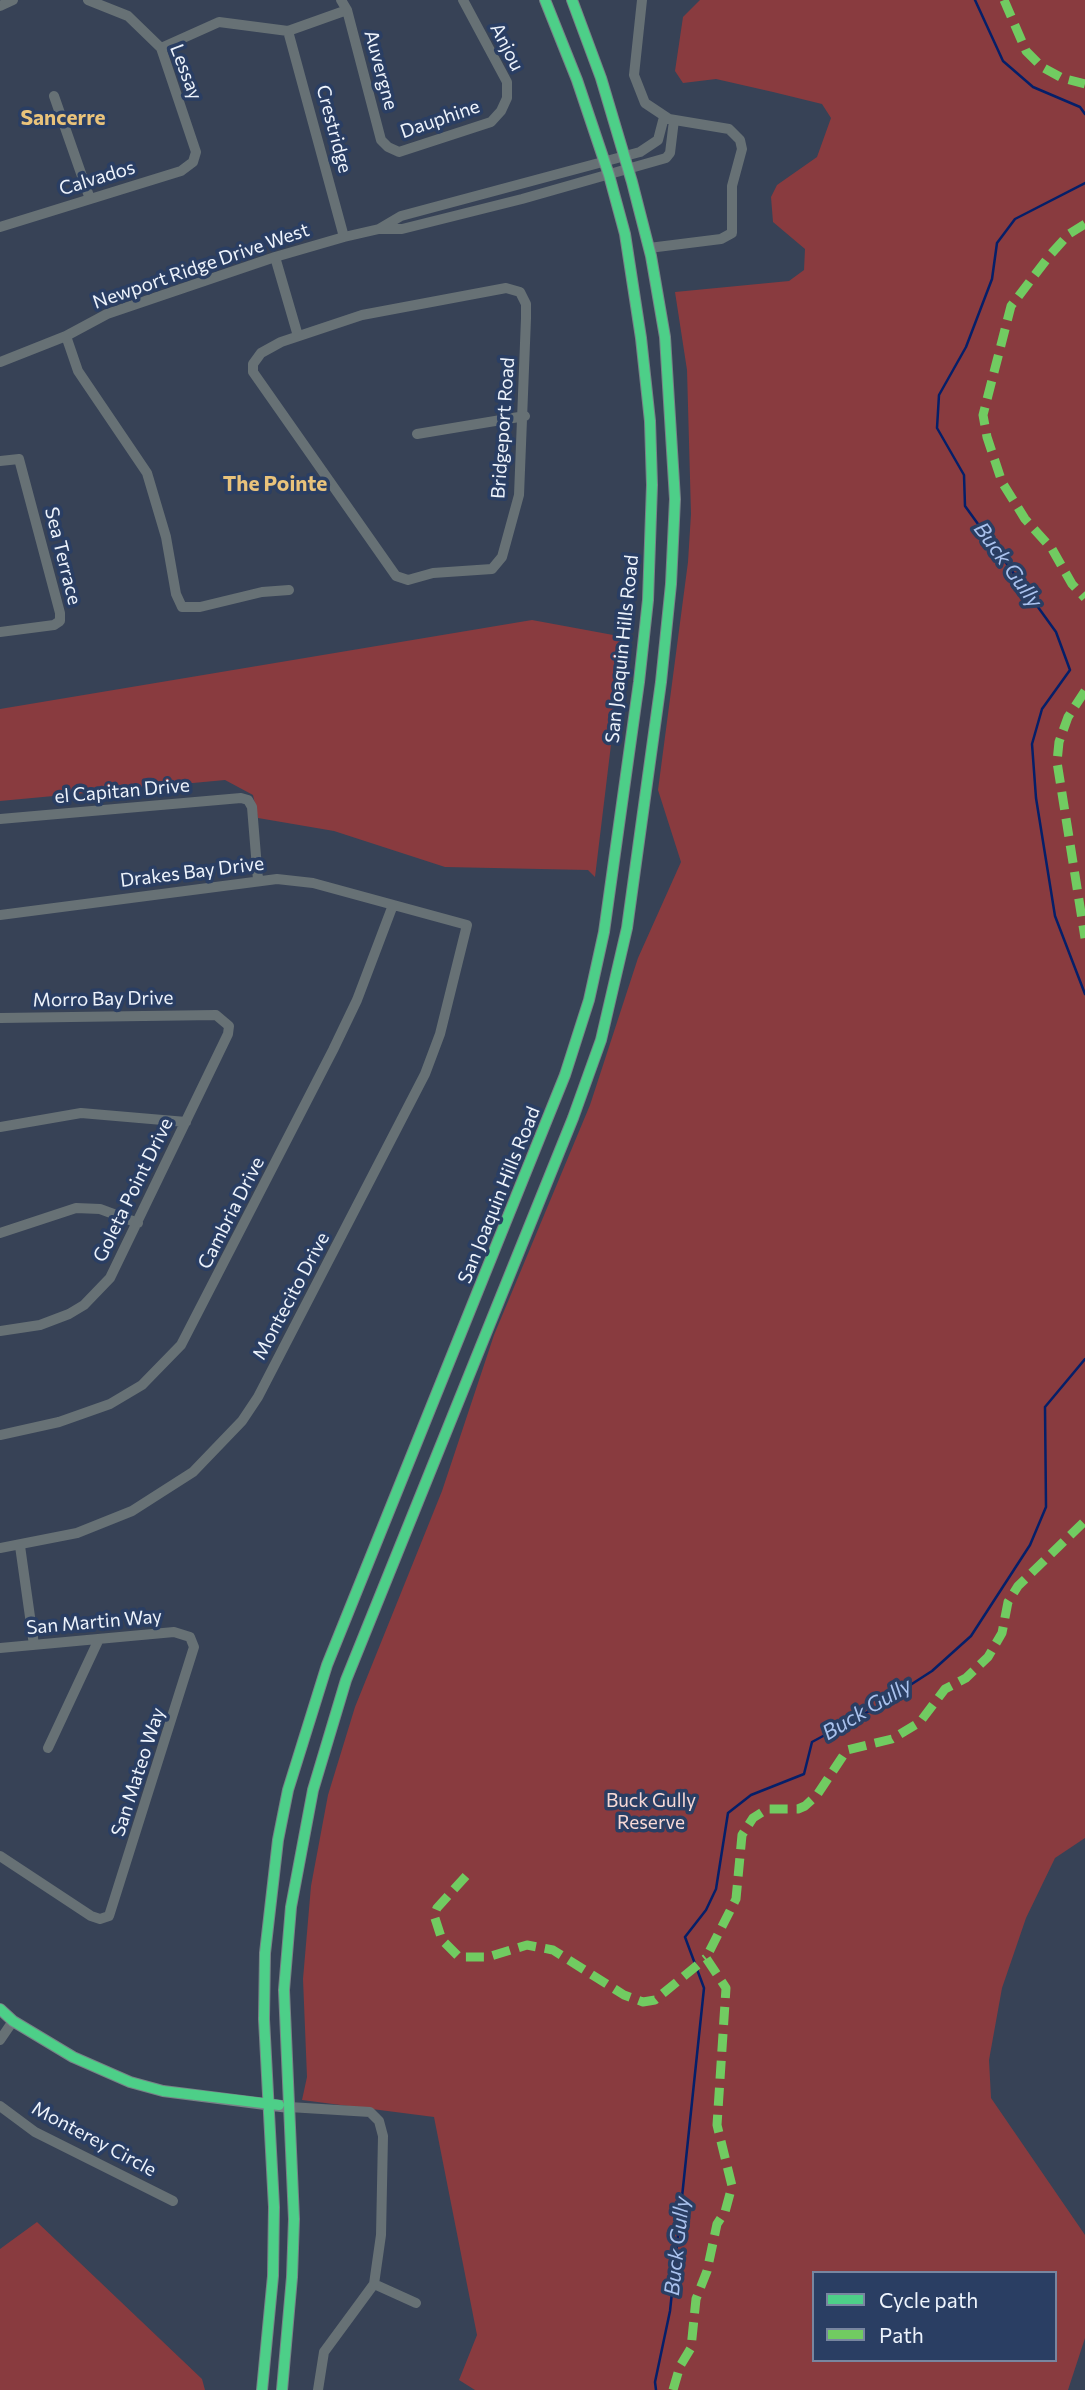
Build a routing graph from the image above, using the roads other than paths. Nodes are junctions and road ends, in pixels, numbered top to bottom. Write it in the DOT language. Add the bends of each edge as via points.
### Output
graph roads {
  1 [pos="13,0"];
  2 [pos="88,0"];
  3 [pos="341,0"];
  4 [pos="463,0"];
  5 [pos="545,0"];
  6 [pos="572,0"];
  7 [pos="642,0"];
  8 [pos="0,6"];
  9 [pos="347,10"];
  10 [pos="288,31"];
  11 [pos="162,48"];
  12 [pos="54,96"];
  13 [pos="501,111"];
  14 [pos="669,119"];
  15 [pos="388,148"];
  16 [pos="196,152"];
  17 [pos="624,156"];
  18 [pos="605,162"];
  19 [pos="629,170"];
  20 [pos="609,176"];
  21 [pos="90,199"];
  22 [pos="0,227"];
  23 [pos="379,229"];
  24 [pos="344,237"];
  25 [pos="649,248"];
  26 [pos="275,257"];
  27 [pos="66,336"];
  28 [pos="298,336"];
  29 [pos="0,362"];
  30 [pos="525,416"];
  31 [pos="417,434"];
  32 [pos="0,461"];
  33 [pos="289,590"];
  34 [pos="0,632"];
  35 [pos="0,820"];
  36 [pos="258,880"];
  37 [pos="393,905"];
  38 [pos="0,915"];
  39 [pos="467,925"];
  40 [pos="207,1015"];
  41 [pos="0,1018"];
  42 [pos="186,1122"];
  43 [pos="0,1127"];
  44 [pos="138,1223"];
  45 [pos="0,1233"];
  46 [pos="0,1331"];
  47 [pos="0,1435"];
  48 [pos="20,1546"];
  49 [pos="0,1548"];
  50 [pos="190,1637"];
  51 [pos="99,1639"];
  52 [pos="34,1645"];
  53 [pos="0,1648"];
  54 [pos="48,1748"];
  55 [pos="0,1856"];
  56 [pos="0,2009"];
  57 [pos="13,2021"];
  58 [pos="0,2040"];
  59 [pos="267,2104"];
  60 [pos="0,2106"];
  61 [pos="289,2107"];
  62 [pos="173,2200"];
  63 [pos="374,2284"];
  64 [pos="416,2303"];
  65 [pos="262,2390"];
  66 [pos="282,2390"];
  67 [pos="318,2390"];
  1 -- 8 [label="street"];
  2 -- 11 [label="street, Lessay" via="128,16"];
  3 -- 9 [label="street, Auvergne"];
  4 -- 13 [label="street, Anjou" via="507,82"];
  5 -- 18 [label="main road, San Joaquin Hills Road"];
  6 -- 17 [label="main road, San Joaquin Hills Road"];
  7 -- 14 [label="street" via="636,85 645,103"];
  9 -- 10 [label="street"];
  9 -- 15 [label="street, Auvergne" via="381,140"];
  10 -- 11 [label="street" via="219,22"];
  10 -- 24 [label="street, Crestridge"];
  11 -- 16 [label="street, Lessay"];
  12 -- 21 [label="street"];
  13 -- 15 [label="street, Dauphine" via="491,122 452,137 399,152"];
  14 -- 17 [label="street, Newport Ridge Drive West" via="658,140"];
  14 -- 19 [label="street, Newport Ridge Drive West" via="670,153"];
  14 -- 25 [label="street" via="723,126 740,140 743,156 732,186 734,227 721,239"];
  16 -- 21 [label="street, Calvados" via="193,162 181,171"];
  17 -- 18 [label="street, Newport Ridge Drive West"];
  17 -- 19 [label="main road, San Joaquin Hills Road"];
  18 -- 20 [label="main road, San Joaquin Hills Road"];
  18 -- 23 [label="street, Newport Ridge Drive West" via="401,216"];
  19 -- 20 [label="street, Newport Ridge Drive West"];
  19 -- 25 [label="main road, San Joaquin Hills Road"];
  20 -- 23 [label="street, Newport Ridge Drive West" via="402,229"];
  20 -- 59 [label="main road, San Joaquin Hills Road" via="625,234 641,338 652,485 648,600 604,932 565,1075 327,1665 288,1790 265,1953"];
  21 -- 22 [label="street, Calvados"];
  23 -- 24 [label="street, Newport Ridge Drive West"];
  24 -- 26 [label="street, Newport Ridge Drive West"];
  25 -- 61 [label="main road, San Joaquin Hills Road" via="665,337 675,499 661,682 622,959 601,1040 573,1118 346,1680 316,1778 291,1907 284,1990"];
  26 -- 27 [label="street, Newport Ridge Drive West" via="107,314"];
  26 -- 28 [label="street"];
  27 -- 29 [label="street, Newport Ridge Drive West"];
  27 -- 33 [label="street" via="78,371 147,473 182,607"];
  28 -- 30 [label="street, Bridgeport Road" via="362,315 513,289 526,304"];
  28 -- 30 [label="street, Bridgeport Road" via="261,353 253,372 396,576 408,580 433,573 492,569 502,556 519,495"];
  30 -- 31 [label="street"];
  32 -- 34 [label="street, Sea Terrace" via="19,458 61,613 54,625"];
  35 -- 36 [label="street, el Capitan Drive" via="241,798 252,807"];
  36 -- 37 [label="street, Drakes Bay Drive" via="313,883"];
  36 -- 38 [label="street, Drakes Bay Drive"];
  37 -- 39 [label="street, Drakes Bay Drive"];
  37 -- 47 [label="street, Cambria Drive" via="333,1050 181,1345 142,1385 110,1404"];
  39 -- 48 [label="street, Montecito Drive" via="440,1034 425,1074 242,1421 199,1467 149,1502 87,1530"];
  40 -- 41 [label="street, Morro Bay Drive"];
  40 -- 42 [label="street, Goleta Point Drive" via="224,1019 228,1034"];
  42 -- 43 [label="street" via="80,1113"];
  42 -- 44 [label="street, Goleta Point Drive"];
  44 -- 45 [label="street" via="100,1209 76,1208"];
  44 -- 46 [label="street, Goleta Point Drive" via="110,1278 84,1305 49,1322"];
  48 -- 49 [label="street, Montecito Drive"];
  48 -- 52 [label="street"];
  50 -- 51 [label="street, San Martin Way" via="174,1632"];
  50 -- 55 [label="street, San Mateo Way" via="192,1656 109,1916 91,1916"];
  51 -- 52 [label="street, San Martin Way"];
  51 -- 54 [label="street"];
  52 -- 53 [label="street, San Martin Way"];
  56 -- 57 [label="main road"];
  57 -- 58 [label="street"];
  57 -- 59 [label="main road" via="73,2057 130,2082 163,2091"];
  59 -- 61 [label="main road"];
  59 -- 65 [label="main road, San Joaquin Hills Road" via="273,2276"];
  60 -- 62 [label="street, Monterey Circle" via="35,2132"];
  61 -- 63 [label="street" via="370,2112 379,2121 383,2136 381,2235"];
  61 -- 66 [label="main road, San Joaquin Hills Road" via="293,2242"];
  63 -- 64 [label="street"];
  63 -- 67 [label="street" via="324,2352"];
}
